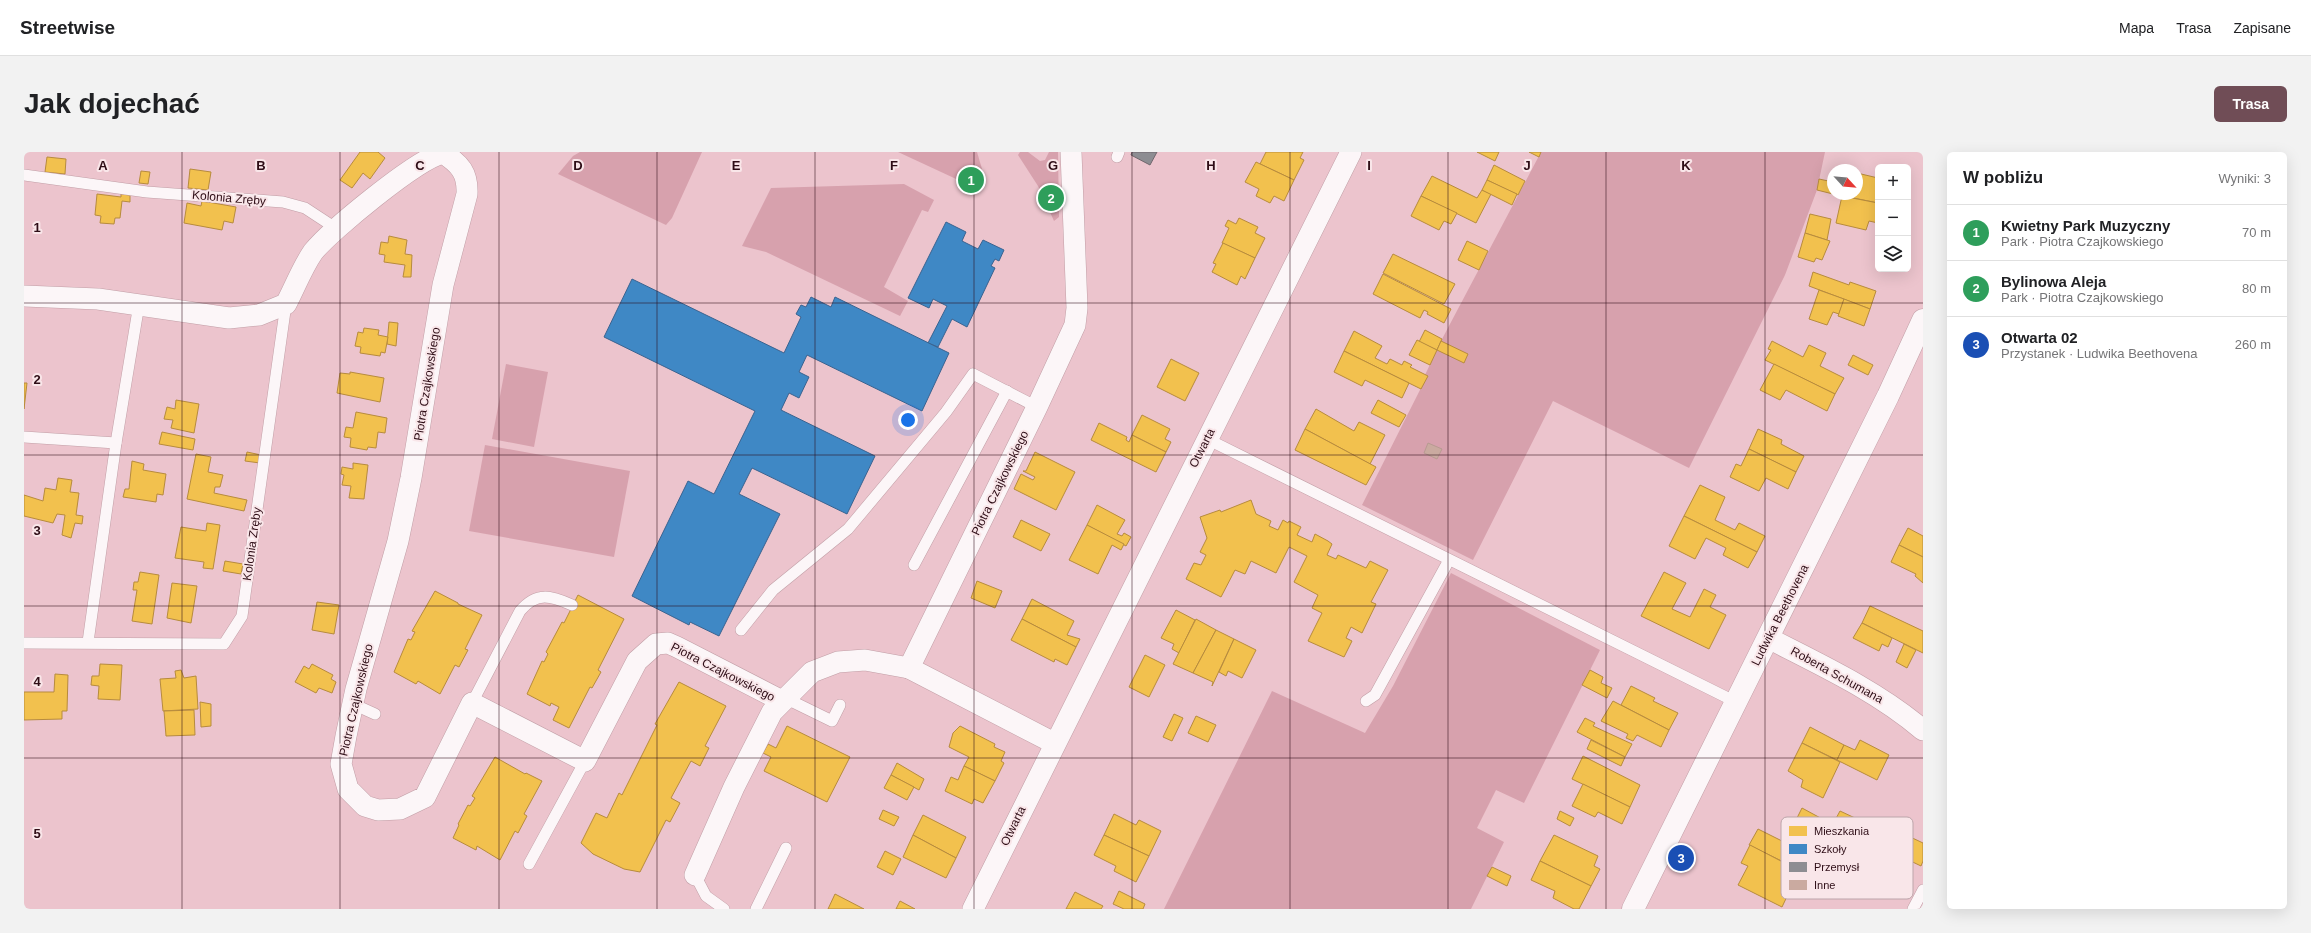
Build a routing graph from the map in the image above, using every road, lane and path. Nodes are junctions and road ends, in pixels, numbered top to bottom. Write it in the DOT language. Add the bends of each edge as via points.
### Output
graph roads {
  1 [pos="444,152"];
  2 [pos="1071,152"];
  3 [pos="1351,152"];
  4 [pos="24,175"];
  5 [pos="337,228"];
  6 [pos="24,296"];
  7 [pos="139,304"];
  8 [pos="286,304"];
  9 [pos="1923,320"];
  10 [pos="1007,391"];
  11 [pos="1037,407"];
  12 [pos="24,438"];
  13 [pos="1207,439"];
  14 [pos="116,443"];
  15 [pos="1449,560"];
  16 [pos="914,565"];
  17 [pos="572,605"];
  18 [pos="741,630"];
  19 [pos="1768,638"];
  20 [pos="88,642"];
  21 [pos="24,643"];
  22 [pos="909,668"];
  23 [pos="783,699"];
  24 [pos="1366,701"];
  25 [pos="1736,702"];
  26 [pos="472,703"];
  27 [pos="353,704"];
  28 [pos="840,705"];
  29 [pos="375,714"];
  30 [pos="1923,730"];
  31 [pos="1054,744"];
  32 [pos="585,761"];
  33 [pos="786,848"];
  34 [pos="529,864"];
  35 [pos="695,875"];
  36 [pos="1923,890"];
  37 [pos="724,909"];
  38 [pos="756,909"];
  39 [pos="973,909"];
  40 [pos="1633,909"];
  41 [pos="1913,909"];
  1 -- 5 [label="street" via="427,159"];
  1 -- 27 [label="street, Piotra Czajkowskiego" via="464,170 468,183 467,194 443,285 398,541"];
  2 -- 11 [label="street, Piotra Czajkowskiego" via="1078,308 1075,325"];
  3 -- 13 [label="street, Otwarta"];
  4 -- 5 [label="lane, Kolonia Zręby" via="147,192 283,202 305,208"];
  5 -- 8 [label="street, Kolonia Zręby" via="314,252"];
  6 -- 7 [label="street" via="69,297"];
  7 -- 8 [label="street" via="229,318 259,315"];
  7 -- 14 [label="lane"];
  8 -- 20 [label="lane, Kolonia Zręby" via="242,616 224,644"];
  9 -- 19 [label="street, Ludwika Beethovena" via="1885,403"];
  10 -- 11 [label="lane"];
  10 -- 16 [label="lane"];
  10 -- 18 [label="lane" via="973,374 946,412 848,529 773,590"];
  11 -- 22 [label="street, Piotra Czajkowskiego"];
  12 -- 14 [label="lane"];
  13 -- 15 [label="lane"];
  13 -- 31 [label="street, Otwarta"];
  14 -- 20 [label="lane"];
  15 -- 24 [label="lane" via="1375,695"];
  15 -- 25 [label="lane"];
  17 -- 26 [label="lane" via="548,597 537,597 528,602 520,611"];
  19 -- 25 [label="street, Ludwika Beethovena"];
  19 -- 30 [label="street, Roberta Schumana" via="1847,678"];
  20 -- 21 [label="lane, Kolonia Zręby"];
  22 -- 23 [label="street, Piotra Czajkowskiego" via="865,660 838,662 812,672"];
  22 -- 31 [label="street"];
  23 -- 28 [label="lane" via="832,721"];
  23 -- 32 [label="street, Piotra Czajkowskiego" via="668,643 656,644 637,661"];
  23 -- 35 [label="street, Piotra Czajkowskiego" via="772,712 753,746"];
  25 -- 40 [label="street, Ludwika Beethovena"];
  26 -- 27 [label="street, Piotra Czajkowskiego" via="425,797 413,804 391,810 365,806 348,789 344,778 341,764"];
  26 -- 32 [label="street"];
  27 -- 29 [label="lane"];
  31 -- 39 [label="street, Otwarta"];
  32 -- 34 [label="lane"];
  33 -- 38 [label="lane"];
  35 -- 37 [label="lane" via="706,896"];
  36 -- 41 [label="lane"];
}
